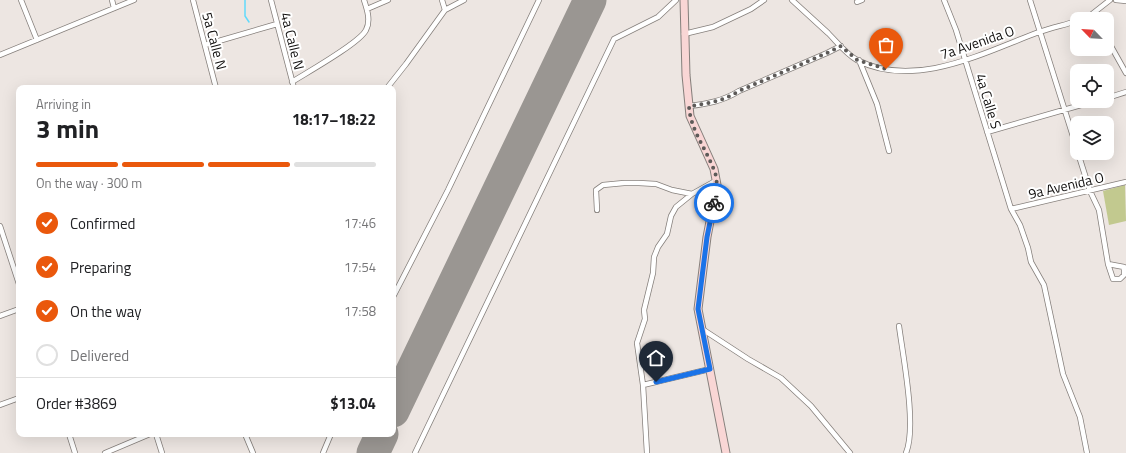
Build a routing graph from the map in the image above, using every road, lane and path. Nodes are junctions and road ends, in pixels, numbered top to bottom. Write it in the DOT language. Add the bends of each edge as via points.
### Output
graph roads {
  1 [pos="22,0"];
  2 [pos="112,0"];
  3 [pos="134,0"];
  4 [pos="193,0"];
  5 [pos="271,0"];
  6 [pos="364,0"];
  7 [pos="388,0"];
  8 [pos="442,0"];
  9 [pos="464,0"];
  10 [pos="539,0"];
  11 [pos="676,0"];
  12 [pos="684,0"];
  13 [pos="764,0"];
  14 [pos="792,0"];
  15 [pos="944,0"];
  16 [pos="1030,0"];
  17 [pos="1110,0"];
  18 [pos="1116,0"];
  19 [pos="1126,1"];
  20 [pos="114,8"];
  21 [pos="367,9"];
  22 [pos="445,10"];
  23 [pos="1095,12"];
  24 [pos="1070,23"];
  25 [pos="277,24"];
  26 [pos="1040,32"];
  27 [pos="684,34"];
  28 [pos="37,40"];
  29 [pos="205,44"];
  30 [pos="841,46"];
  31 [pos="1114,52"];
  32 [pos="0,55"];
  33 [pos="860,60"];
  34 [pos="965,61"];
  35 [pos="1126,73"];
  36 [pos="215,85"];
  37 [pos="293,85"];
  38 [pos="389,85"];
  39 [pos="1126,92"];
  40 [pos="1114,96"];
  41 [pos="689,106"];
  42 [pos="1071,108"];
  43 [pos="1064,110"];
  44 [pos="1070,128"];
  45 [pos="987,132"];
  46 [pos="890,152"];
  47 [pos="1080,160"];
  48 [pos="717,180"];
  49 [pos="1126,182"];
  50 [pos="1090,191"];
  51 [pos="692,194"];
  52 [pos="1011,209"];
  53 [pos="597,210"];
  54 [pos="0,229"];
  55 [pos="1108,264"];
  56 [pos="16,275"];
  57 [pos="396,291"];
  58 [pos="16,310"];
  59 [pos="0,316"];
  60 [pos="899,326"];
  61 [pos="702,329"];
  62 [pos="710,369"];
  63 [pos="642,384"];
  64 [pos="16,399"];
  65 [pos="0,405"];
  66 [pos="70,437"];
  67 [pos="143,437"];
  68 [pos="157,437"];
  69 [pos="246,437"];
  70 [pos="330,437"];
  71 [pos="75,453"];
  72 [pos="105,453"];
  73 [pos="162,453"];
  74 [pos="252,453"];
  75 [pos="323,453"];
  76 [pos="415,453"];
  77 [pos="647,453"];
  78 [pos="726,453"];
  79 [pos="850,453"];
  80 [pos="906,453"];
  81 [pos="1087,453"];
  1 -- 28 [label="street"];
  2 -- 20 [label="street"];
  3 -- 20 [label="street"];
  4 -- 29 [label="street, 5a Calle N"];
  5 -- 25 [label="street, 4a Calle N"];
  6 -- 21 [label="street"];
  7 -- 21 [label="street"];
  8 -- 22 [label="street"];
  9 -- 22 [label="street"];
  10 -- 57 [label="street" via="445,196"];
  11 -- 76 [label="street" via="658,17 614,39"];
  12 -- 27 [label="street"];
  13 -- 27 [label="street" via="713,27"];
  14 -- 30 [label="street, 7a Avenida O"];
  15 -- 34 [label="street, 4a Calle S"];
  16 -- 26 [label="street"];
  17 -- 23 [label="street"];
  18 -- 19 [label="street"];
  20 -- 28 [label="street"];
  21 -- 37 [label="street" via="366,32 356,42"];
  22 -- 38 [label="street"];
  24 -- 26 [label="street, 7a Avenida O"];
  25 -- 29 [label="street"];
  25 -- 37 [label="street, 4a Calle N"];
  26 -- 34 [label="street, 7a Avenida O"];
  26 -- 43 [label="street"];
  27 -- 41 [label="street"];
  28 -- 32 [label="street"];
  29 -- 36 [label="street, 5a Calle N"];
  30 -- 33 [label="street, 7a Avenida O"];
  30 -- 41 [label="street" via="729,97"];
  31 -- 35 [label="street"];
  33 -- 34 [label="street, 7a Avenida O" via="886,69 905,71 937,68"];
  33 -- 46 [label="street" via="877,104"];
  34 -- 45 [label="street, 4a Calle S"];
  39 -- 40 [label="street"];
  41 -- 48 [label="street" via="693,125"];
  42 -- 43 [label="street"];
  43 -- 44 [label="street"];
  43 -- 45 [label="street"];
  45 -- 52 [label="street, 4a Calle S"];
  47 -- 50 [label="street"];
  48 -- 51 [label="street"];
  48 -- 61 [label="street" via="699,294 698,309"];
  49 -- 50 [label="street, 9a Avenida O"];
  50 -- 52 [label="street, 9a Avenida O"];
  50 -- 55 [label="street" via="1099,210"];
  51 -- 53 [label="street" via="656,184 603,185 596,190"];
  51 -- 63 [label="street" via="676,207 667,234 654,258 644,310 645,319 637,343"];
  52 -- 81 [label="street, 4a Calle S" via="1020,225 1031,262 1044,285 1063,374 1080,417"];
  54 -- 56 [label="street"];
  58 -- 59 [label="street"];
  60 -- 80 [label="street" via="909,410 909,440"];
  61 -- 62 [label="street"];
  61 -- 79 [label="street" via="781,378 810,406"];
  62 -- 63 [label="street"];
  62 -- 78 [label="street"];
  63 -- 77 [label="street"];
  64 -- 65 [label="street"];
  66 -- 71 [label="street"];
  67 -- 72 [label="street"];
  68 -- 73 [label="street"];
  69 -- 74 [label="street"];
  70 -- 75 [label="street"];
}
